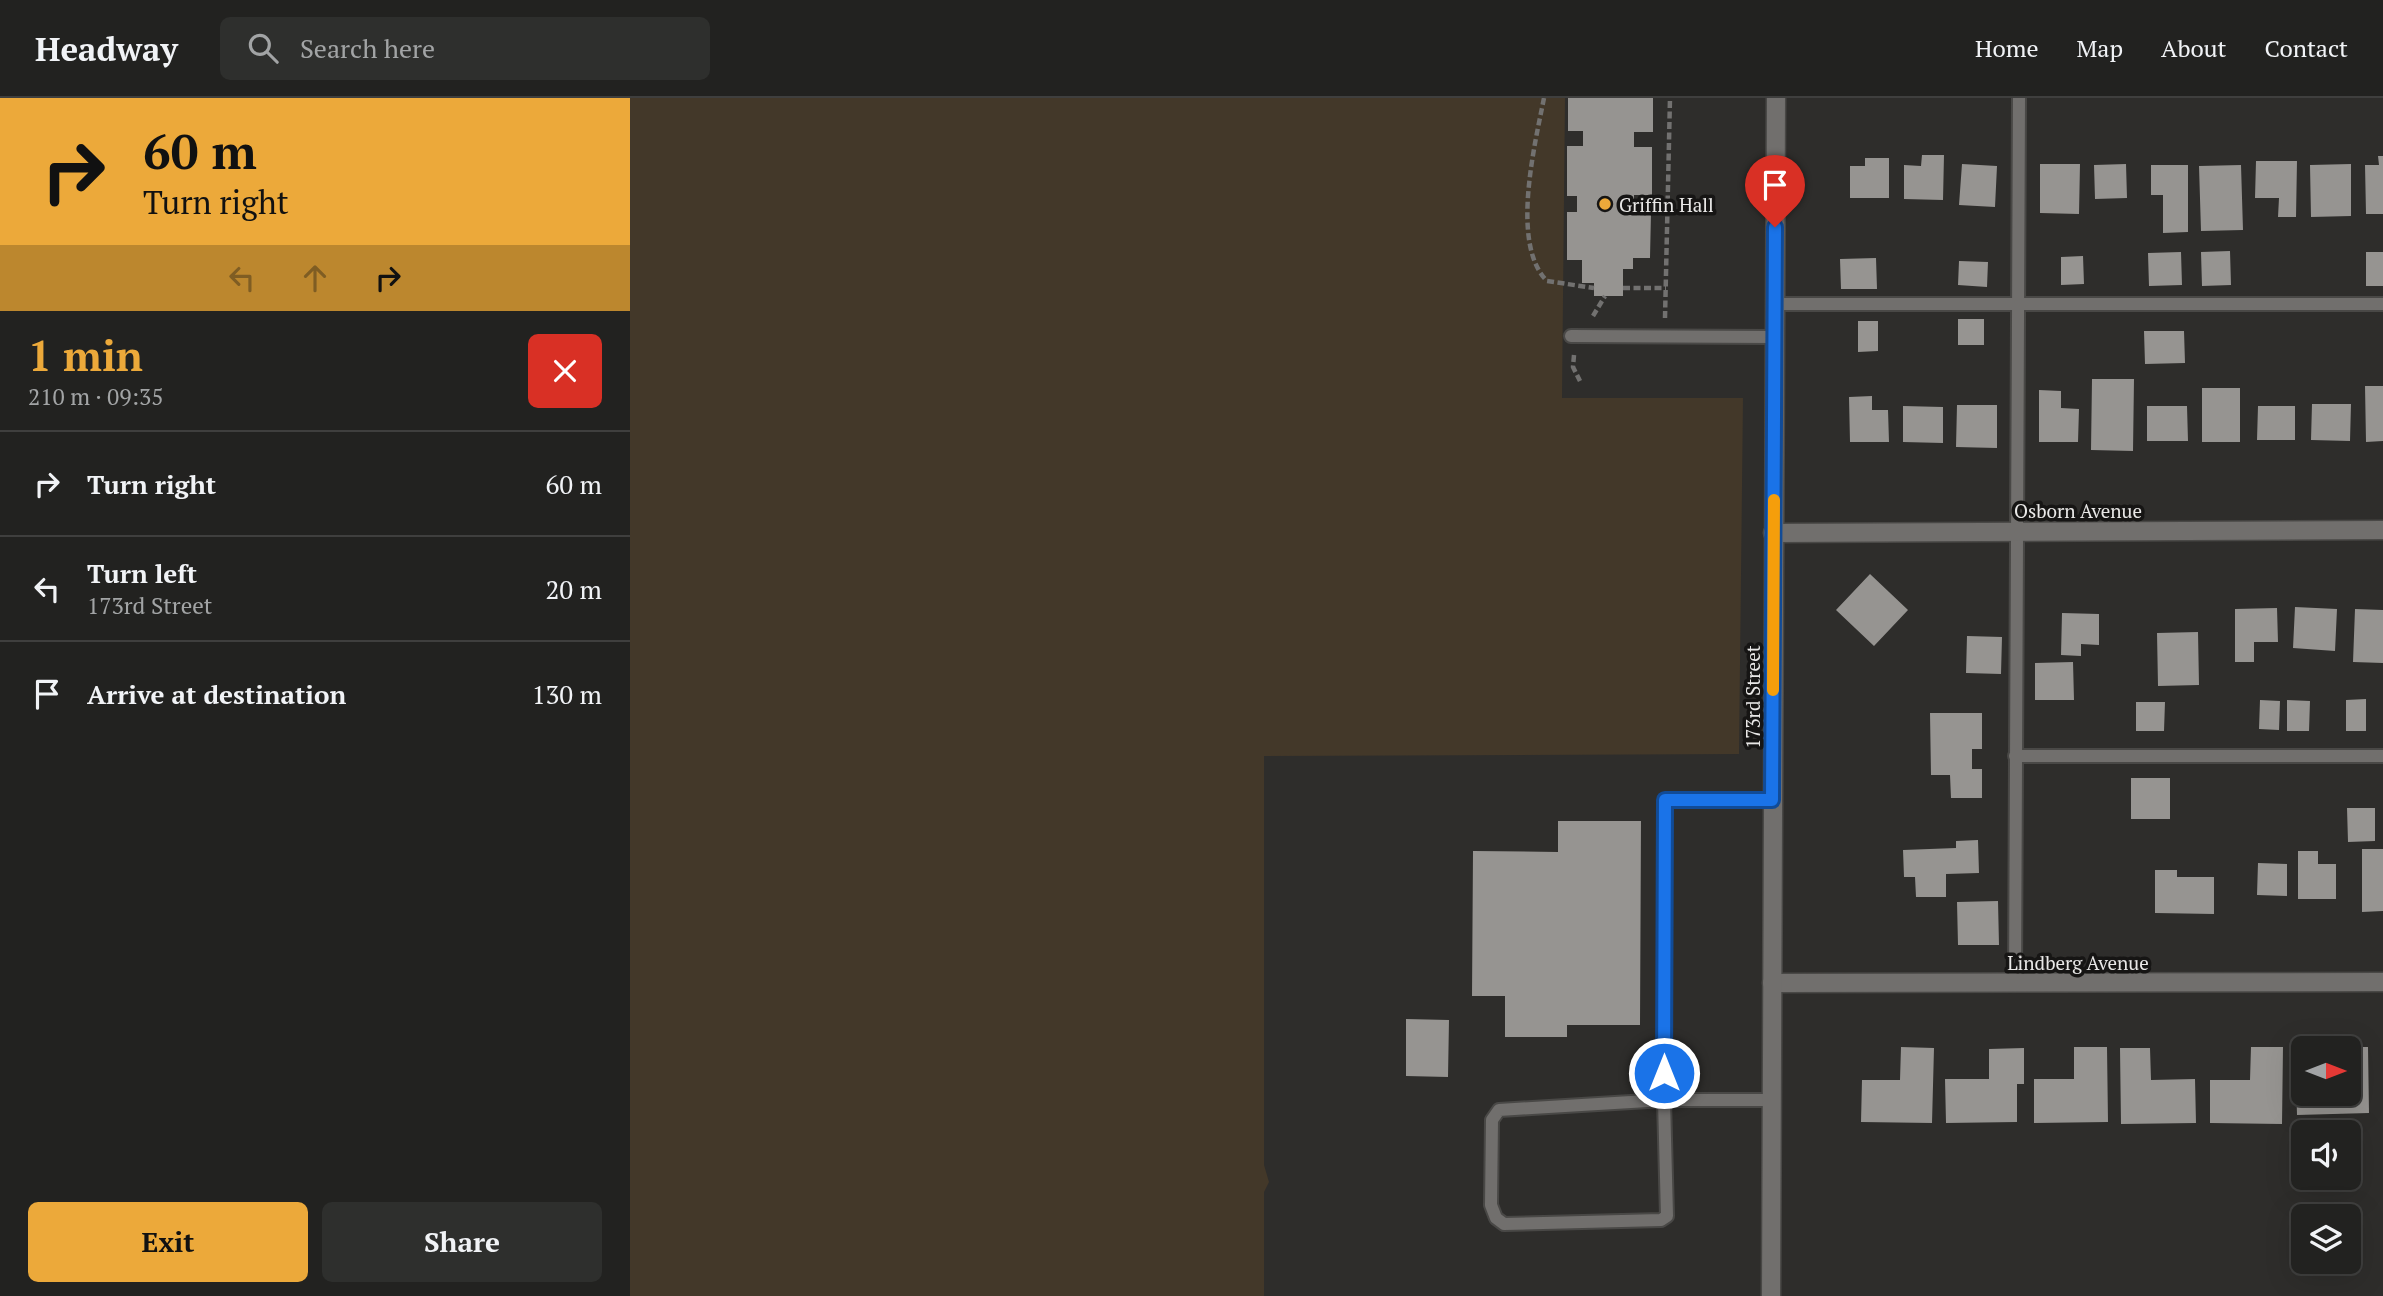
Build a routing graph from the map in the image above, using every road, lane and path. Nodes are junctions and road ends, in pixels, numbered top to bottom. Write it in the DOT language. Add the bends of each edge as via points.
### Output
graph roads {
  1 [pos="1544,98"];
  2 [pos="1670,98"];
  3 [pos="1776,98"];
  4 [pos="2019,98"];
  5 [pos="1594,288"];
  6 [pos="1623,288"];
  7 [pos="1666,288"];
  8 [pos="1775,304"];
  9 [pos="2383,304"];
  10 [pos="2018,305"];
  11 [pos="1571,336"];
  12 [pos="1665,336"];
  13 [pos="1774,337"];
  14 [pos="2383,530"];
  15 [pos="2016,532"];
  16 [pos="1773,533"];
  17 [pos="2015,756"];
  18 [pos="2383,756"];
  19 [pos="1772,800"];
  20 [pos="2383,982"];
  21 [pos="1772,983"];
  22 [pos="2015,983"];
  23 [pos="1664,1100"];
  24 [pos="1772,1100"];
  25 [pos="1771,1296"];
  1 -- 5 [label="path" via="1529,195 1536,265 1548,281"];
  2 -- 7 [label="path"];
  3 -- 8 [label="street, 173rd Street"];
  4 -- 10 [label="lane"];
  6 -- 7 [label="path"];
  7 -- 12 [label="path"];
  8 -- 10 [label="lane"];
  8 -- 13 [label="street, 173rd Street"];
  9 -- 10 [label="lane"];
  10 -- 15 [label="lane"];
  11 -- 12 [label="lane"];
  12 -- 13 [label="lane"];
  13 -- 16 [label="street, 173rd Street"];
  14 -- 15 [label="street, Osborn Avenue"];
  15 -- 16 [label="street, Osborn Avenue"];
  15 -- 17 [label="lane"];
  16 -- 19 [label="street, 173rd Street"];
  17 -- 18 [label="lane"];
  17 -- 22 [label="lane"];
  19 -- 21 [label="street, 173rd Street"];
  19 -- 23 [label="lane" via="1665,800"];
  20 -- 22 [label="street, Lindberg Avenue"];
  21 -- 22 [label="street, Lindberg Avenue"];
  21 -- 24 [label="street, 173rd Street"];
  23 -- 23 [label="lane" via="1499,1110 1492,1120 1491,1205 1496,1218 1504,1224 1661,1220 1667,1216"];
  23 -- 24 [label="lane"];
  24 -- 25 [label="street, 173rd Street"];
}
